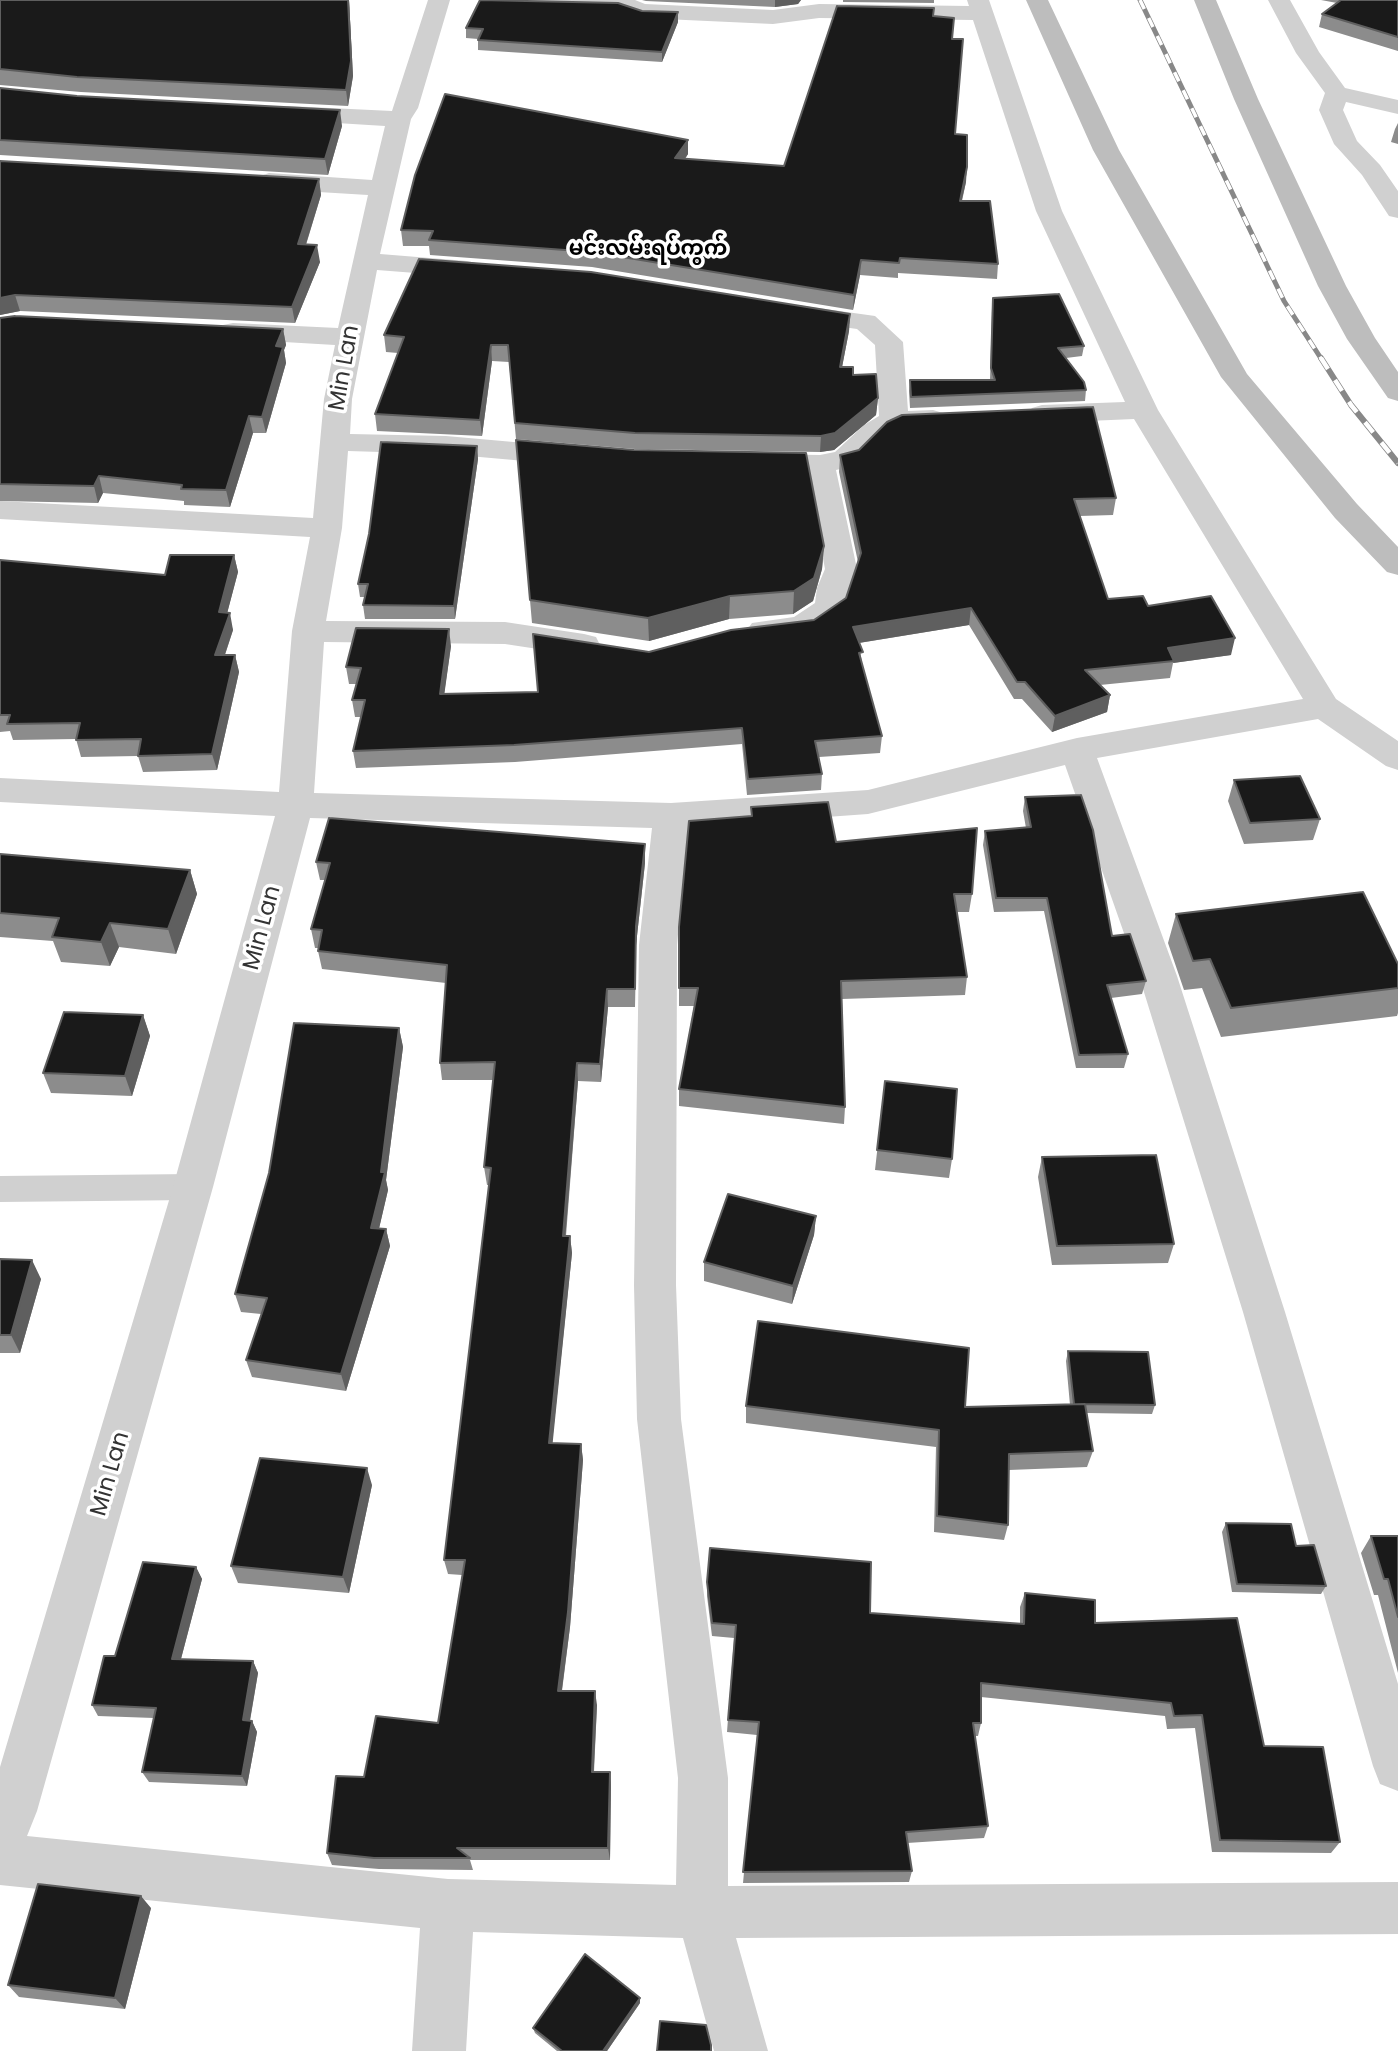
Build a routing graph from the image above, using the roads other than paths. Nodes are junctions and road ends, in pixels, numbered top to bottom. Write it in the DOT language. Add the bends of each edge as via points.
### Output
graph roads {
  1 [pos="439,0"];
  2 [pos="496,0"];
  3 [pos="1037,0"];
  4 [pos="1205,0"];
  5 [pos="1279,0"];
  6 [pos="980,7"];
  7 [pos="1337,93"];
  8 [pos="1398,107"];
  9 [pos="261,111"];
  10 [pos="399,119"];
  11 [pos="245,180"];
  12 [pos="383,188"];
  13 [pos="1398,210"];
  14 [pos="365,261"];
  15 [pos="498,271"];
  16 [pos="770,308"];
  17 [pos="212,331"];
  18 [pos="350,337"];
  19 [pos="1398,393"];
  20 [pos="1143,410"];
  21 [pos="1019,415"];
  22 [pos="963,417"];
  23 [pos="894,420"];
  24 [pos="334,442"];
  25 [pos="595,458"];
  26 [pos="728,463"];
  27 [pos="820,464"];
  28 [pos="0,510"];
  29 [pos="327,528"];
  30 [pos="1398,565"];
  31 [pos="307,631"];
  32 [pos="730,633"];
  33 [pos="609,649"];
  34 [pos="1324,707"];
  35 [pos="1077,750"];
  36 [pos="1398,758"];
  37 [pos="0,790"];
  38 [pos="296,805"];
  39 [pos="671,816"];
  40 [pos="192,1187"];
  41 [pos="0,1189"];
  42 [pos="1398,1766"];
  43 [pos="4,1820"];
  44 [pos="0,1859"];
  45 [pos="448,1905"];
  46 [pos="1398,1908"];
  47 [pos="702,1912"];
  48 [pos="439,2051"];
  49 [pos="741,2051"];
  1 -- 10 [label="street, Min Lan"];
  2 -- 6 [label="street" via="622,4 642,11 773,18 819,10"];
  3 -- 30 [label="main road" via="1106,150 1235,377 1346,511"];
  4 -- 19 [label="main road" via="1332,286"];
  5 -- 7 [label="street"];
  6 -- 20 [label="street" via="1049,211"];
  7 -- 8 [label="street"];
  7 -- 13 [label="street" via="1331,110 1346,144 1371,170"];
  9 -- 10 [label="street"];
  10 -- 12 [label="street, Min Lan"];
  11 -- 12 [label="street"];
  12 -- 14 [label="street, Min Lan"];
  14 -- 15 [label="street"];
  14 -- 18 [label="street, Min Lan"];
  16 -- 23 [label="street" via="865,323 889,342"];
  17 -- 18 [label="street"];
  18 -- 24 [label="street, Min Lan"];
  20 -- 21 [label="street"];
  20 -- 34 [label="street"];
  22 -- 23 [label="street"];
  23 -- 27 [label="street" via="874,431 845,459"];
  24 -- 25 [label="street" via="446,445"];
  24 -- 29 [label="street, Min Lan"];
  26 -- 27 [label="street"];
  27 -- 32 [label="street" via="841,569 831,607 802,627"];
  28 -- 29 [label="street"];
  29 -- 31 [label="street, Min Lan"];
  31 -- 33 [label="street" via="505,633"];
  31 -- 38 [label="street, Min Lan"];
  34 -- 35 [label="street"];
  34 -- 36 [label="street"];
  35 -- 39 [label="street" via="868,802"];
  35 -- 42 [label="street" via="1179,1041"];
  37 -- 38 [label="street"];
  38 -- 39 [label="street"];
  38 -- 40 [label="street, Min Lan"];
  39 -- 47 [label="street" via="658,945 655,1285 659,1419 703,1778"];
  40 -- 41 [label="lane"];
  40 -- 43 [label="street, Min Lan"];
  44 -- 45 [label="street"];
  45 -- 47 [label="street"];
  45 -- 48 [label="street"];
  46 -- 47 [label="street"];
  47 -- 49 [label="street"];
}
